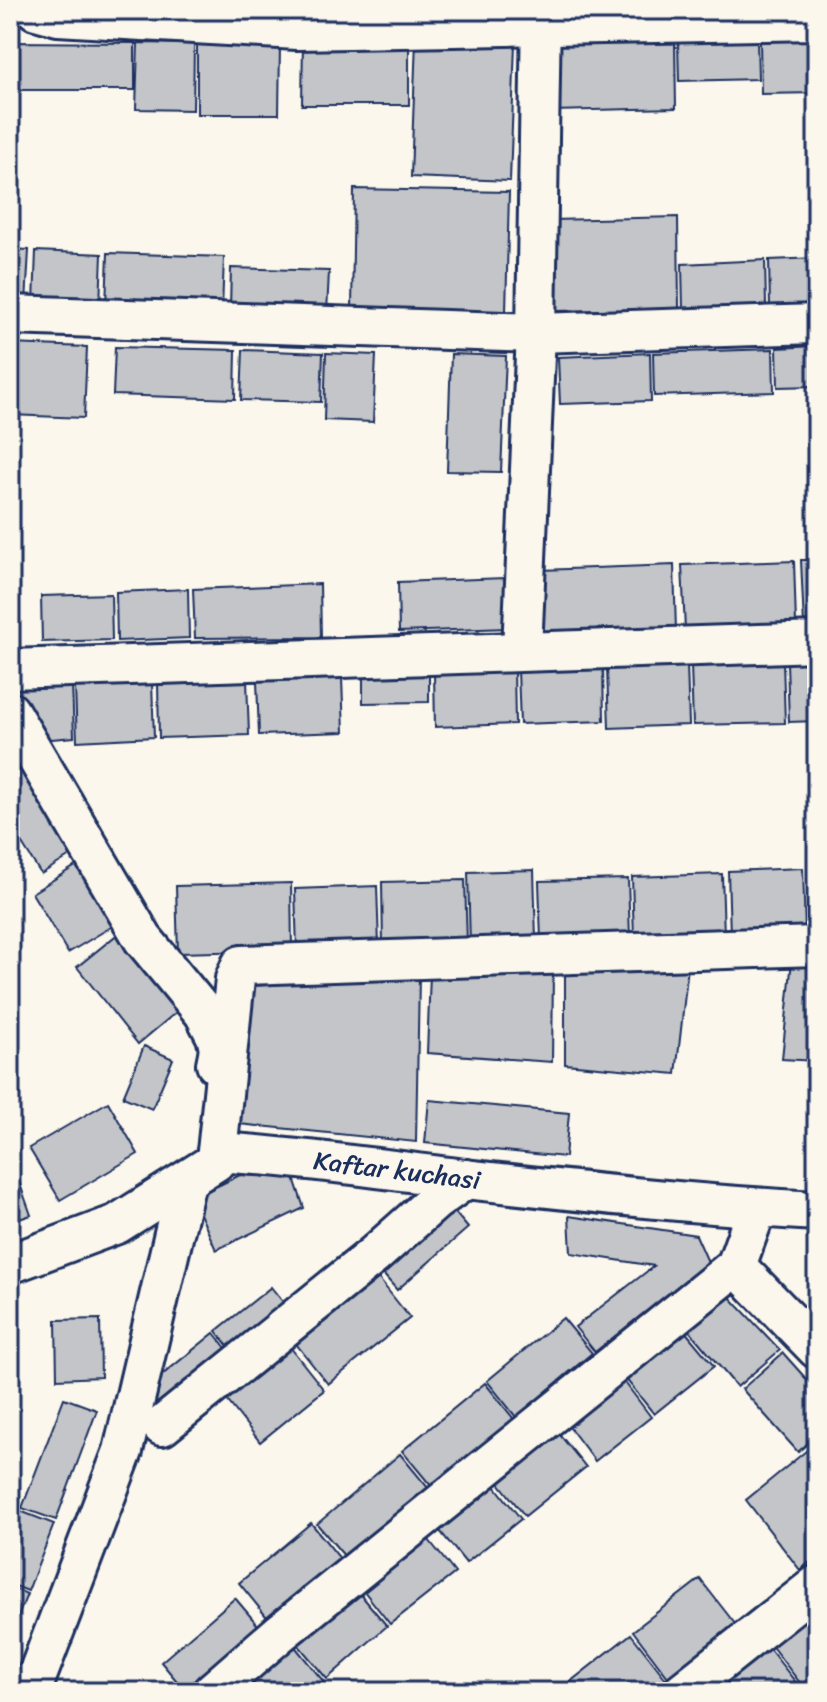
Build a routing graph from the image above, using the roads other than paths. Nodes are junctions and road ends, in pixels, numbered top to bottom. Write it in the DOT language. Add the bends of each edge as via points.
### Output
graph roads {
  1 [pos="36,10"];
  2 [pos="541,17"];
  3 [pos="817,20"];
  4 [pos="10,315"];
  5 [pos="817,324"];
  6 [pos="536,333"];
  7 [pos="817,642"];
  8 [pos="522,650"];
  9 [pos="10,669"];
  10 [pos="10,712"];
  11 [pos="817,946"];
  12 [pos="206,1165"];
  13 [pos="466,1179"];
  14 [pos="757,1208"];
  15 [pos="817,1211"];
  16 [pos="10,1264"];
  17 [pos="736,1266"];
  18 [pos="817,1349"];
  19 [pos="162,1426"];
  20 [pos="817,1585"];
  21 [pos="31,1692"];
  22 [pos="212,1692"];
  23 [pos="682,1692"];
  1 -- 2 [label="street" via="58,16 297,30"];
  2 -- 3 [label="street"];
  2 -- 6 [label="street"];
  4 -- 6 [label="street"];
  5 -- 6 [label="street"];
  6 -- 8 [label="street"];
  7 -- 8 [label="street"];
  8 -- 9 [label="street"];
  10 -- 12 [label="street" via="143,939 204,1013 216,1036 216,1064 200,1102"];
  11 -- 12 [label="street" via="241,965"];
  12 -- 13 [label="street, Kaftar kuchasi" via="290,1157"];
  12 -- 16 [label="street" via="117,1224"];
  12 -- 21 [label="street" via="123,1451"];
  13 -- 14 [label="street, Kaftar kuchasi"];
  13 -- 19 [label="street"];
  14 -- 15 [label="street, Kaftar kuchasi"];
  14 -- 17 [label="street"];
  17 -- 18 [label="street"];
  17 -- 22 [label="street"];
  20 -- 23 [label="street"];
}
